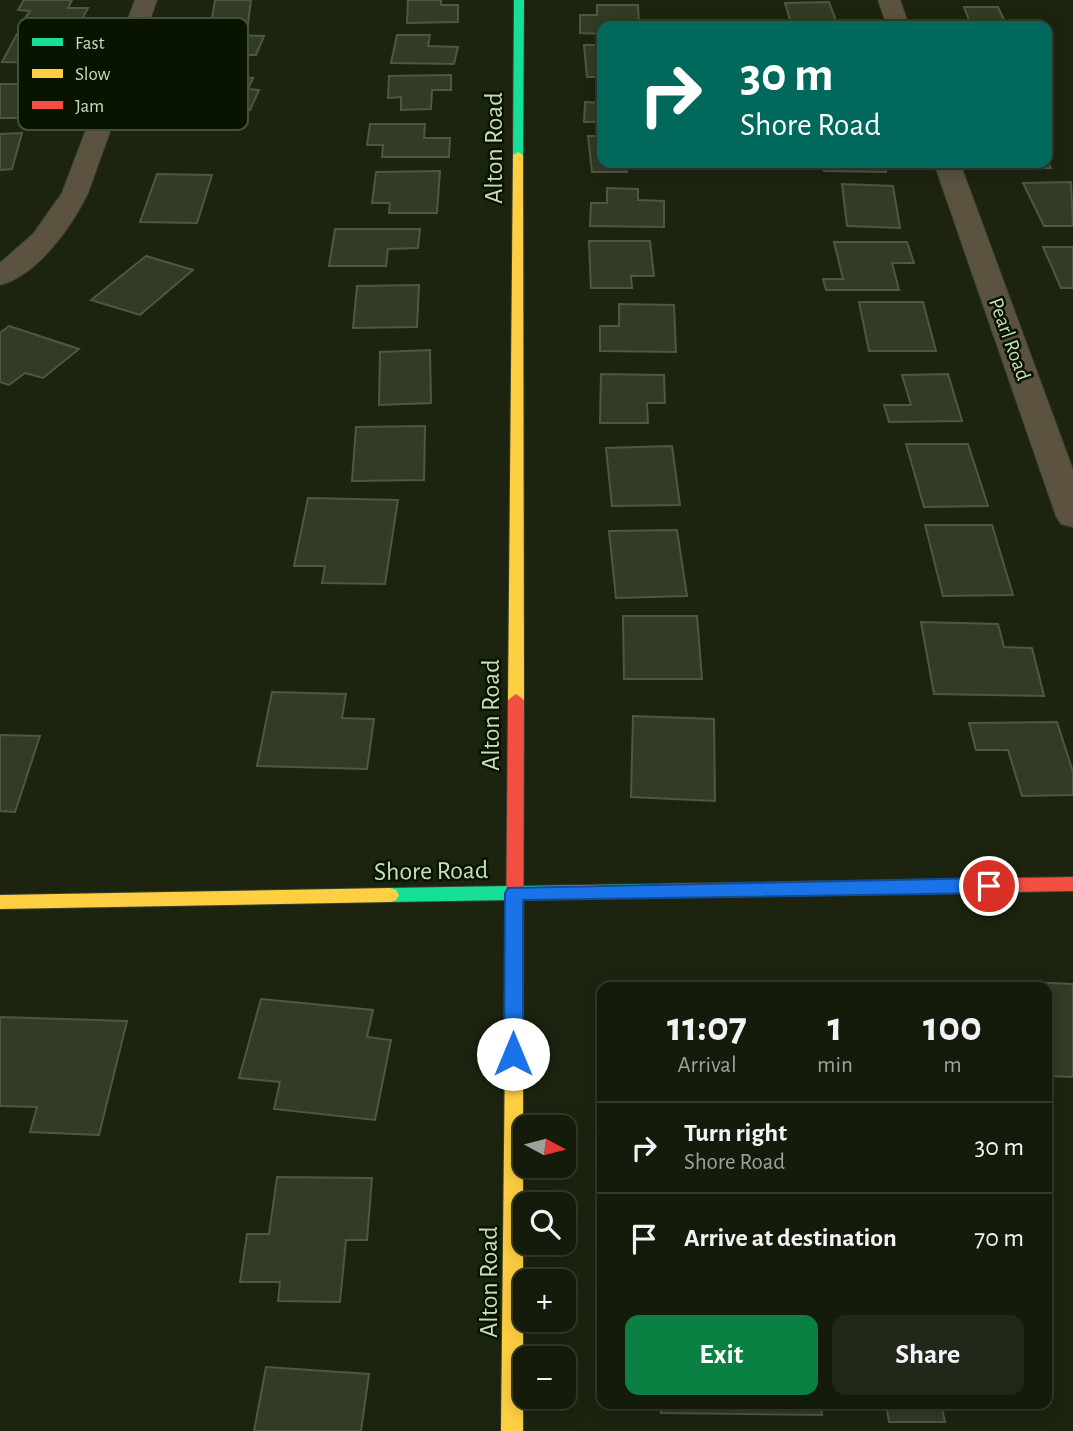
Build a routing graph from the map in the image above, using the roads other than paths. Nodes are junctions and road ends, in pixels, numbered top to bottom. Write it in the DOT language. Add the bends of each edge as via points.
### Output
graph roads {
  1 [pos="146,0"];
  2 [pos="519,0"];
  3 [pos="889,0"];
  4 [pos="139,18"];
  5 [pos="896,21"];
  6 [pos="98,130"];
  7 [pos="949,168"];
  8 [pos="0,276"];
  9 [pos="1073,516"];
  10 [pos="1073,884"];
  11 [pos="514,893"];
  12 [pos="0,902"];
  13 [pos="512,1431"];
  1 -- 4 [label="street"];
  2 -- 11 [label="street, Alton Road"];
  3 -- 5 [label="street"];
  6 -- 8 [label="street" via="62,221 32,254"];
  7 -- 9 [label="street, Pearl Road"];
  10 -- 11 [label="street, Shore Road"];
  11 -- 12 [label="street, Shore Road"];
  11 -- 13 [label="street, Alton Road"];
}
